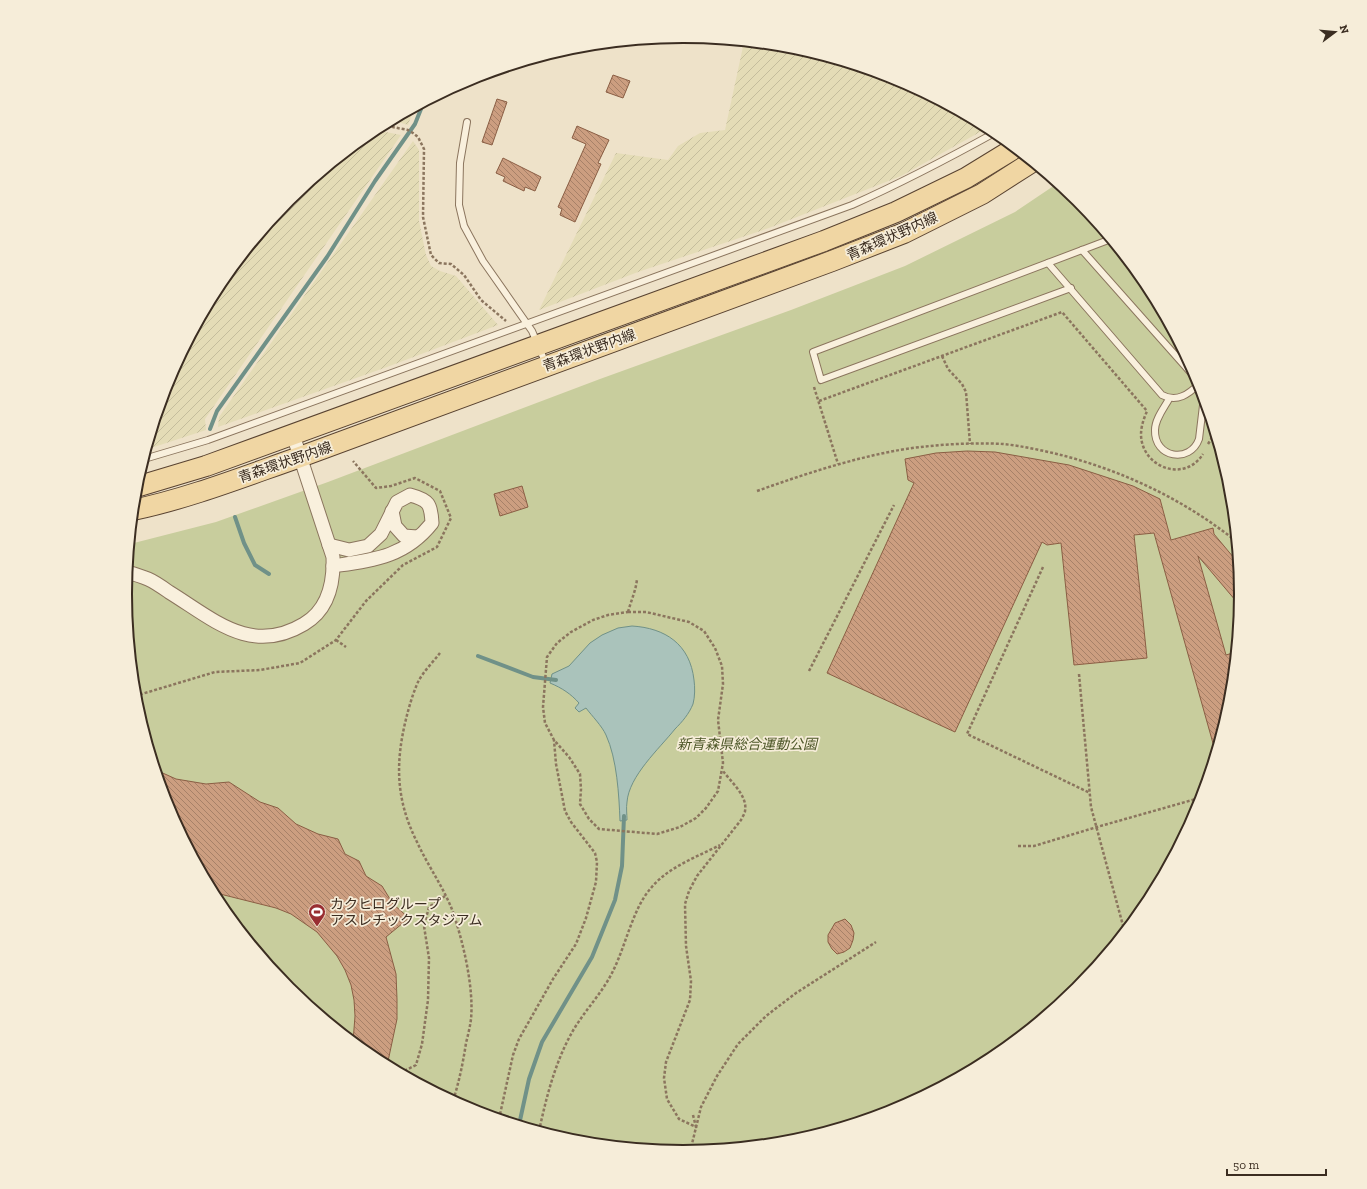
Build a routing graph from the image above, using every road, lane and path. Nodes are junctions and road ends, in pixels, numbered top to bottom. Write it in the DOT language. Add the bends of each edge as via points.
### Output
graph roads {
  1 [pos="467,122"];
  2 [pos="392,127"];
  3 [pos="989,136"];
  4 [pos="1010,151"];
  5 [pos="1028,164"];
  6 [pos="1106,241"];
  7 [pos="1082,250"];
  8 [pos="1048,263"];
  9 [pos="1071,288"];
  10 [pos="642,308"];
  11 [pos="527,325"];
  12 [pos="650,328"];
  13 [pos="515,329"];
  14 [pos="538,345"];
  15 [pos="942,356"];
  16 [pos="1182,363"];
  17 [pos="547,366"];
  18 [pos="1185,367"];
  19 [pos="814,387"];
  20 [pos="1195,387"];
  21 [pos="1169,399"];
  22 [pos="819,401"];
  23 [pos="1203,408"];
  24 [pos="292,435"];
  25 [pos="1212,438"];
  26 [pos="970,444"];
  27 [pos="1208,445"];
  28 [pos="1204,451"];
  29 [pos="150,457"];
  30 [pos="300,457"];
  31 [pos="838,464"];
  32 [pos="144,481"];
  33 [pos="757,491"];
  34 [pos="894,505"];
  35 [pos="139,509"];
  36 [pos="392,511"];
  37 [pos="417,537"];
  38 [pos="1232,538"];
  39 [pos="329,545"];
  40 [pos="333,566"];
  41 [pos="1043,567"];
  42 [pos="133,574"];
  43 [pos="637,579"];
  44 [pos="628,612"];
  45 [pos="336,640"];
  46 [pos="346,647"];
  47 [pos="440,653"];
  48 [pos="809,671"];
  49 [pos="1079,674"];
  50 [pos="554,740"];
  51 [pos="722,771"];
  52 [pos="1090,793"];
  53 [pos="1196,799"];
  54 [pos="1097,826"];
  55 [pos="722,844"];
  56 [pos="1018,846"];
  57 [pos="445,896"];
  58 [pos="1123,927"];
  59 [pos="876,942"];
  60 [pos="405,1070"];
  61 [pos="455,1096"];
  62 [pos="500,1115"];
  63 [pos="693,1116"];
  64 [pos="540,1127"];
  65 [pos="696,1127"];
  66 [pos="691,1146"];
  1 -- 11 [label="lane" via="460,163 459,205 464,226 483,261"];
  2 -- 13 [label="path" via="413,133 424,149 423,217 431,255 439,263 451,264 464,275 481,300"];
  3 -- 11 [label="lane" via="891,188 852,205"];
  4 -- 10 [label="main road, 青森環状野内線" via="966,178 896,212"];
  5 -- 12 [label="main road, 青森環状野内線" via="982,194 904,233"];
  6 -- 7 [label="lane"];
  7 -- 8 [label="lane"];
  7 -- 16 [label="lane"];
  8 -- 9 [label="lane"];
  8 -- 9 [label="lane" via="813,352 821,380"];
  9 -- 21 [label="lane" via="1162,395"];
  10 -- 12 [label="main road"];
  10 -- 14 [label="main road, 青森環状野内線"];
  11 -- 13 [label="lane"];
  11 -- 14 [label="lane"];
  12 -- 17 [label="main road, 青森環状野内線"];
  13 -- 29 [label="lane" via="208,440"];
  14 -- 17 [label="lane"];
  14 -- 24 [label="main road, 青森環状野内線"];
  15 -- 22 [label="path"];
  15 -- 26 [label="path" via="948,369 966,392"];
  15 -- 28 [label="path" via="1062,312 1147,410 1141,435 1148,458 1160,466 1176,469 1193,464"];
  16 -- 18 [label="lane"];
  17 -- 30 [label="main road, 青森環状野内線"];
  19 -- 22 [label="path"];
  20 -- 21 [label="lane" via="1177,399"];
  21 -- 23 [label="lane" via="1156,422 1154,431 1158,444 1169,454 1177,455 1192,450 1197,445"];
  22 -- 31 [label="path"];
  24 -- 30 [label="street"];
  24 -- 32 [label="main road, 青森環状野内線" via="206,466"];
  25 -- 27 [label="path"];
  26 -- 31 [label="path" via="895,450"];
  26 -- 38 [label="path" via="1003,444 1046,451 1132,478 1194,511"];
  30 -- 35 [label="main road, 青森環状野内線"];
  30 -- 39 [label="street"];
  31 -- 33 [label="path"];
  34 -- 48 [label="path"];
  36 -- 37 [label="street" via="395,526 404,536"];
  36 -- 37 [label="street" via="397,502 410,495 422,498 431,508 432,523"];
  36 -- 39 [label="street" via="381,534 368,546 349,550"];
  37 -- 40 [label="street" via="390,555"];
  39 -- 40 [label="street"];
  40 -- 42 [label="street" via="334,575 329,593 311,620 296,629 262,637 228,629 148,579"];
  41 -- 52 [label="path" via="967,734"];
  43 -- 44 [label="path"];
  44 -- 50 [label="path" via="593,620 571,632 557,643 547,657 543,706 545,723"];
  44 -- 51 [label="path" via="646,612 689,622 704,631 715,648 722,666 723,684 718,720"];
  45 -- 46 [label="path"];
  47 -- 57 [label="path" via="418,681 408,710 399,754 399,775 406,817"];
  49 -- 52 [label="path"];
  50 -- 51 [label="path" via="580,774 580,804 589,819 600,829 657,834 680,827 696,818 706,808 718,791"];
  50 -- 62 [label="path" via="565,811 570,822 595,853 598,862 596,882 576,944 519,1039"];
  51 -- 55 [label="path" via="740,793 745,811"];
  52 -- 54 [label="path"];
  53 -- 54 [label="path"];
  54 -- 56 [label="path" via="1034,846"];
  54 -- 58 [label="path"];
  55 -- 64 [label="path" via="662,877 641,901 613,971 570,1036 559,1060 547,1094"];
  55 -- 65 [label="path" via="697,876 689,891 686,904 686,946 691,981 690,1000 666,1062 664,1078 667,1099 679,1119"];
  57 -- 60 [label="path" via="429,907 424,926 429,958 428,1000 422,1044 416,1065"];
  57 -- 61 [label="path" via="463,950 470,991 471,1019"];
  59 -- 65 [label="path" via="796,992 766,1016 738,1044 701,1107"];
  63 -- 65 [label="path"];
  65 -- 66 [label="path"];
}
